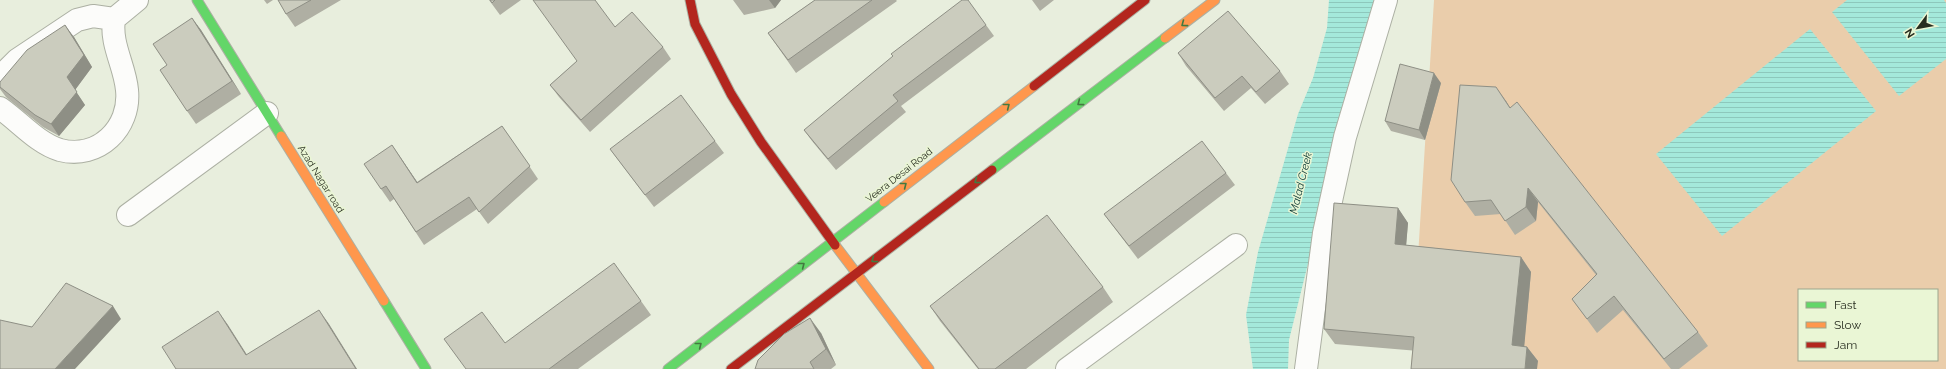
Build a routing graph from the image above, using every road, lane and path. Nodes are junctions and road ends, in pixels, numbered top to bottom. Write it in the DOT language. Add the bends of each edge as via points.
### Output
graph roads {
  1 [pos="137,0"];
  2 [pos="197,0"];
  3 [pos="690,0"];
  4 [pos="1144,0"];
  5 [pos="1215,0"];
  6 [pos="1386,0"];
  7 [pos="114,19"];
  8 [pos="0,77"];
  9 [pos="0,108"];
  10 [pos="267,113"];
  11 [pos="128,215"];
  12 [pos="833,240"];
  13 [pos="1236,245"];
  14 [pos="857,273"];
  15 [pos="426,369"];
  16 [pos="668,369"];
  17 [pos="731,369"];
  18 [pos="929,369"];
  19 [pos="1067,369"];
  20 [pos="1306,369"];
  1 -- 7 [label="street"];
  2 -- 10 [label="street, Azad Nagar road"];
  3 -- 12 [label="street" via="695,24 731,94 761,142"];
  12 -- 4 [label="street, Veera Desai Road, one-way"];
  5 -- 14 [label="street, one-way"];
  6 -- 20 [label="street" via="1345,137 1324,234"];
  7 -- 8 [label="street" via="93,16 77,20 17,60"];
  7 -- 9 [label="street" via="112,31 127,89 127,108 121,124 110,138 92,150 60,150 43,142"];
  10 -- 11 [label="street"];
  10 -- 15 [label="street, Azad Nagar road"];
  12 -- 14 [label="street"];
  16 -- 12 [label="street, Veera Desai Road, one-way"];
  13 -- 19 [label="street"];
  14 -- 17 [label="street"];
  14 -- 18 [label="street"];
}
